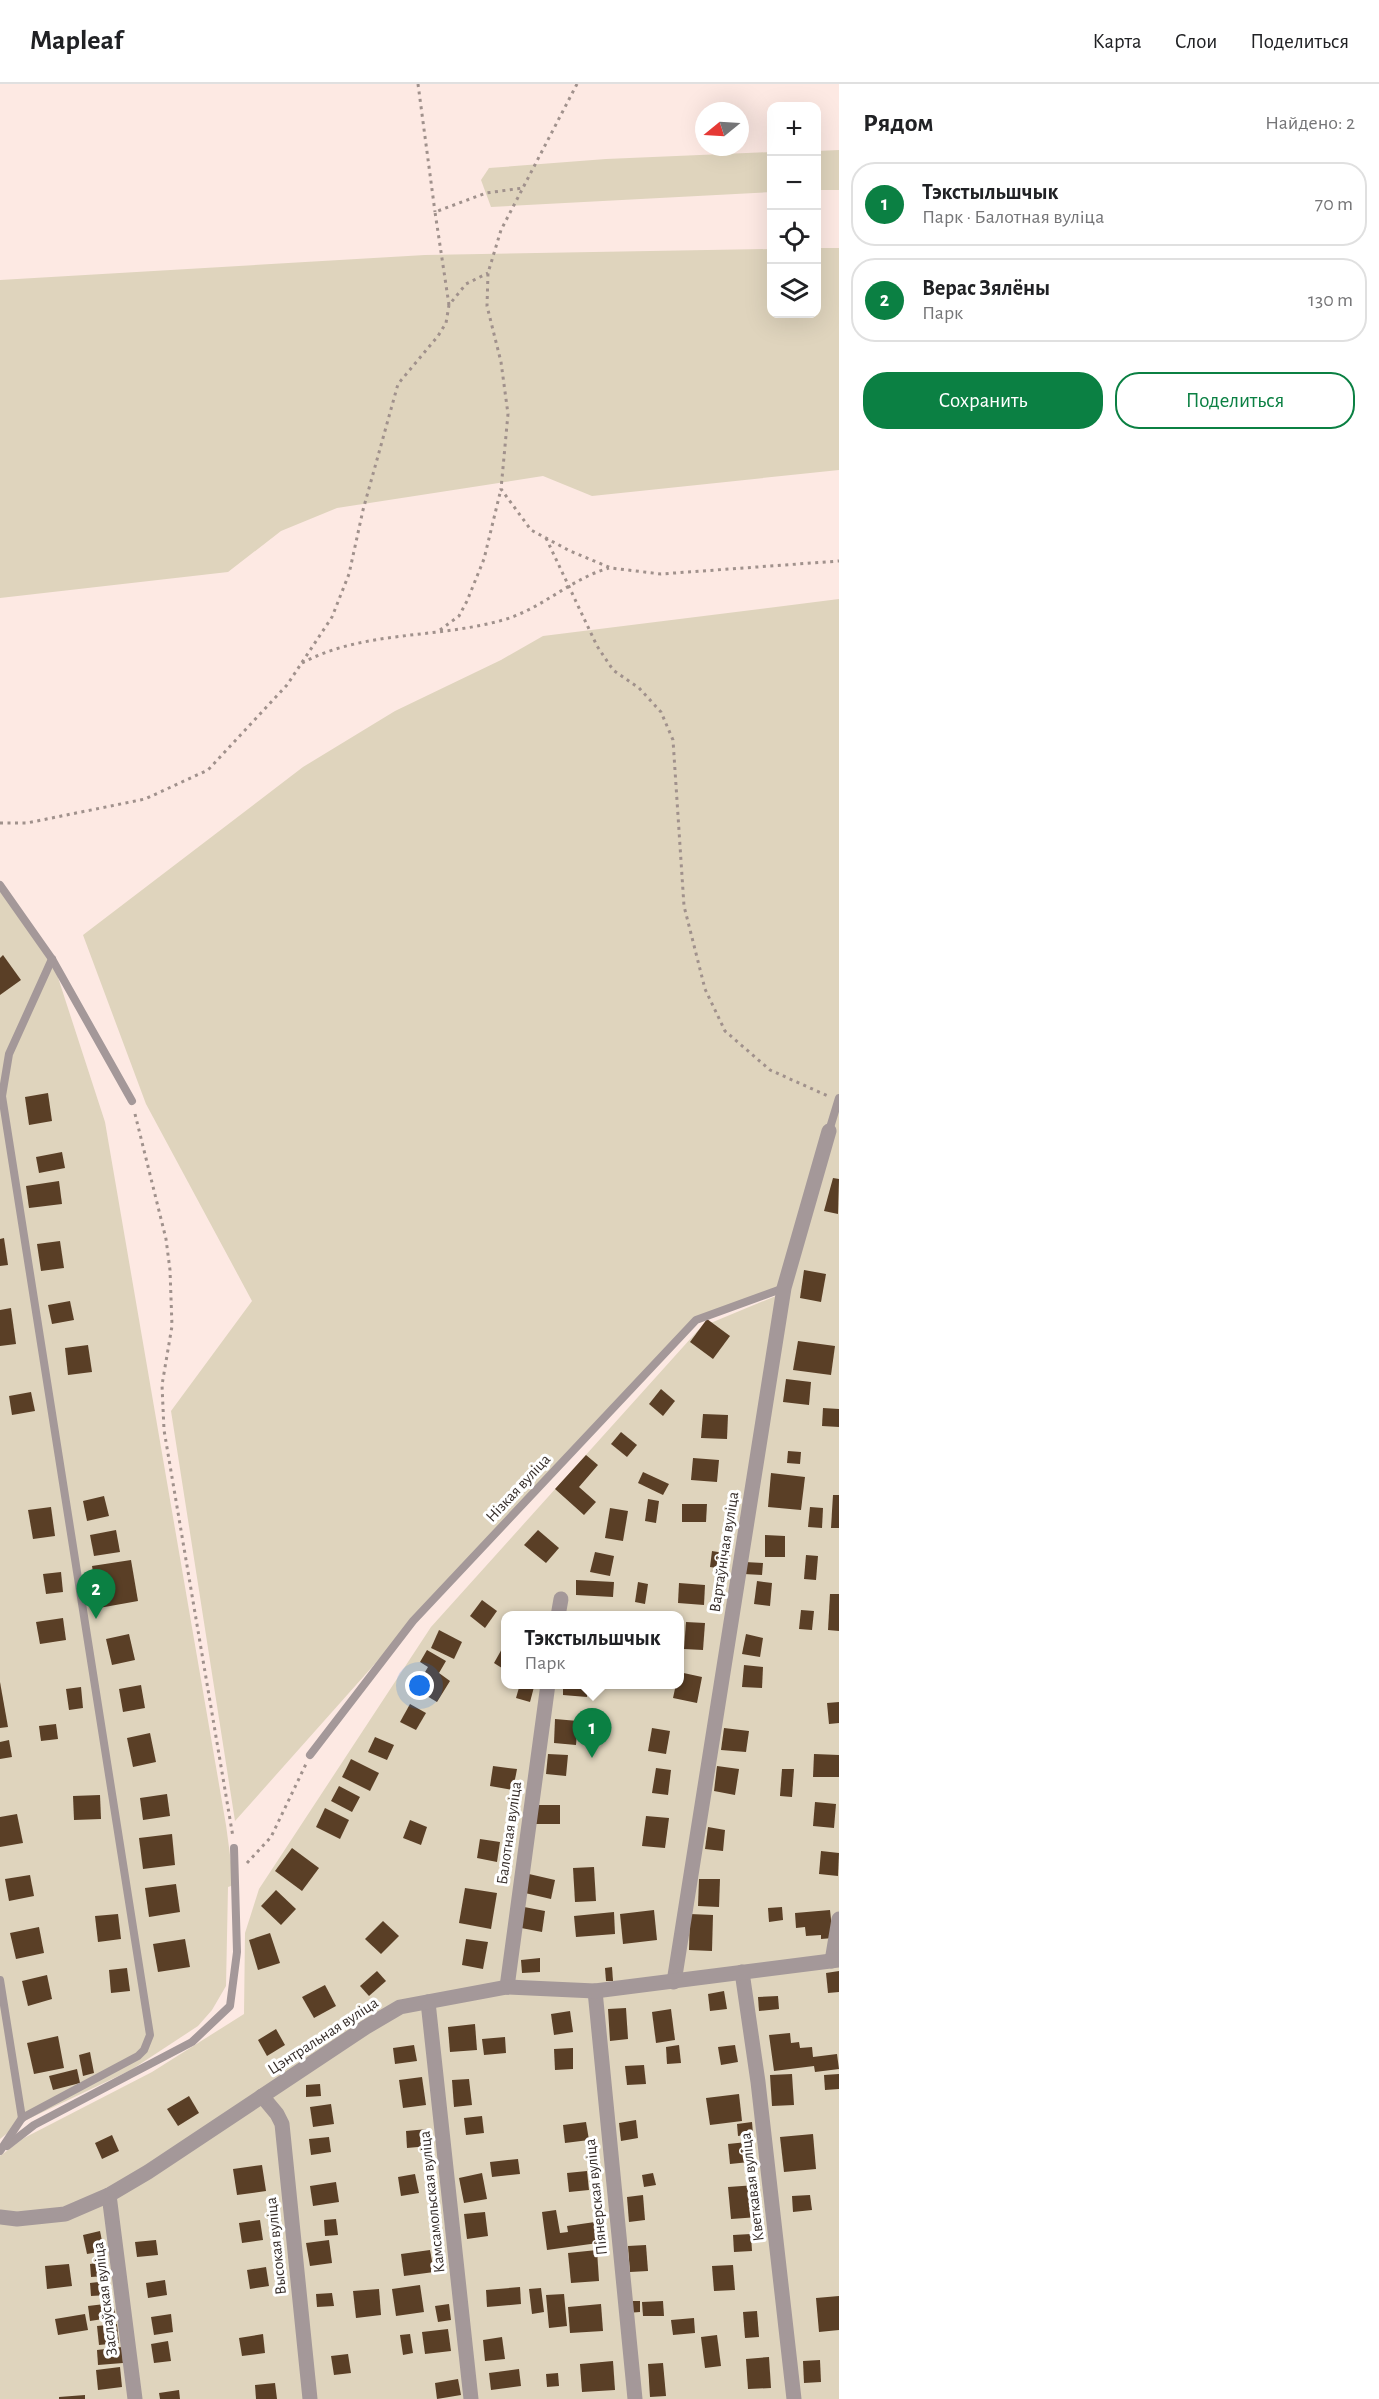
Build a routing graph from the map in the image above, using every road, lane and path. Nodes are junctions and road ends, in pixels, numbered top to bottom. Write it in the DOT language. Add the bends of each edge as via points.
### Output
graph roads {
  1 [pos="418,84"];
  2 [pos="577,84"];
  3 [pos="523,188"];
  4 [pos="435,212"];
  5 [pos="488,273"];
  6 [pos="449,305"];
  7 [pos="501,489"];
  8 [pos="545,538"];
  9 [pos="839,561"];
  10 [pos="611,568"];
  11 [pos="568,586"];
  12 [pos="439,631"];
  13 [pos="299,665"];
  14 [pos="0,823"];
  15 [pos="0,885"];
  16 [pos="52,959"];
  17 [pos="839,1099"];
  18 [pos="132,1101"];
  19 [pos="829,1131"];
  20 [pos="784,1288"];
  21 [pos="561,1599"];
  22 [pos="559,1611"];
  23 [pos="547,1689"];
  24 [pos="310,1755"];
  25 [pos="234,1848"];
  26 [pos="234,1873"];
  27 [pos="839,1919"];
  28 [pos="836,1961"];
  29 [pos="742,1972"];
  30 [pos="0,1980"];
  31 [pos="674,1982"];
  32 [pos="507,1987"];
  33 [pos="595,1991"];
  34 [pos="428,2002"];
  35 [pos="262,2096"];
  36 [pos="22,2118"];
  37 [pos="0,2152"];
  38 [pos="109,2195"];
  39 [pos="0,2217"];
  40 [pos="135,2399"];
  41 [pos="310,2399"];
  42 [pos="471,2399"];
  43 [pos="634,2399"];
  44 [pos="794,2399"];
  1 -- 4 [label="path"];
  2 -- 3 [label="path"];
  3 -- 4 [label="path" via="486,193"];
  3 -- 5 [label="path" via="501,230"];
  4 -- 6 [label="path"];
  5 -- 6 [label="path" via="466,284"];
  5 -- 7 [label="path" via="487,306 501,362 508,414"];
  6 -- 13 [label="path" via="438,336 398,384 363,510 350,574 332,617"];
  7 -- 8 [label="path" via="531,530"];
  7 -- 12 [label="path" via="484,559 467,601 459,616"];
  8 -- 10 [label="path"];
  8 -- 11 [label="path"];
  9 -- 10 [label="path" via="661,574"];
  10 -- 11 [label="path"];
  11 -- 12 [label="path" via="533,609 501,620"];
  11 -- 17 [label="path" via="613,670 639,688 661,712 673,740 684,906 705,989 725,1031 770,1070"];
  12 -- 13 [label="path" via="342,646"];
  13 -- 14 [label="path" via="287,685 208,770 145,799 27,823"];
  15 -- 16 [label="lane"];
  16 -- 18 [label="lane"];
  16 -- 36 [label="lane" via="9,1054 2,1095 150,2035 138,2056"];
  17 -- 19 [label="lane"];
  18 -- 25 [label="path" via="170,1270 172,1326 162,1385 164,1430"];
  19 -- 20 [label="street, Вартаўнічая вуліца"];
  20 -- 24 [label="lane, Нізкая вуліца" via="696,1320 413,1622"];
  20 -- 31 [label="street, Вартаўнічая вуліца"];
  21 -- 22 [label="street"];
  23 -- 32 [label="street, Балотная вуліца"];
  24 -- 26 [label="path" via="272,1837"];
  25 -- 26 [label="lane"];
  26 -- 37 [label="lane" via="237,1952 230,2006 192,2042 34,2125"];
  27 -- 28 [label="street"];
  28 -- 29 [label="street, Цэнтральная вуліца"];
  29 -- 31 [label="street, Цэнтральная вуліца"];
  29 -- 44 [label="street, Кветкавая вуліца"];
  30 -- 36 [label="lane"];
  31 -- 33 [label="street, Цэнтральная вуліца"];
  32 -- 33 [label="street, Цэнтральная вуліца"];
  32 -- 34 [label="street, Цэнтральная вуліца"];
  33 -- 43 [label="street, Піянерская вуліца"];
  34 -- 35 [label="street, Цэнтральная вуліца" via="400,2007"];
  34 -- 42 [label="street, Камсамольская вуліца"];
  35 -- 38 [label="street, Цэнтральная вуліца"];
  35 -- 41 [label="street, Высокая вуліца" via="282,2124"];
  36 -- 37 [label="lane"];
  38 -- 39 [label="street, Цэнтральная вуліца" via="65,2214"];
  38 -- 40 [label="street, Заслаўская вуліца"];
}
